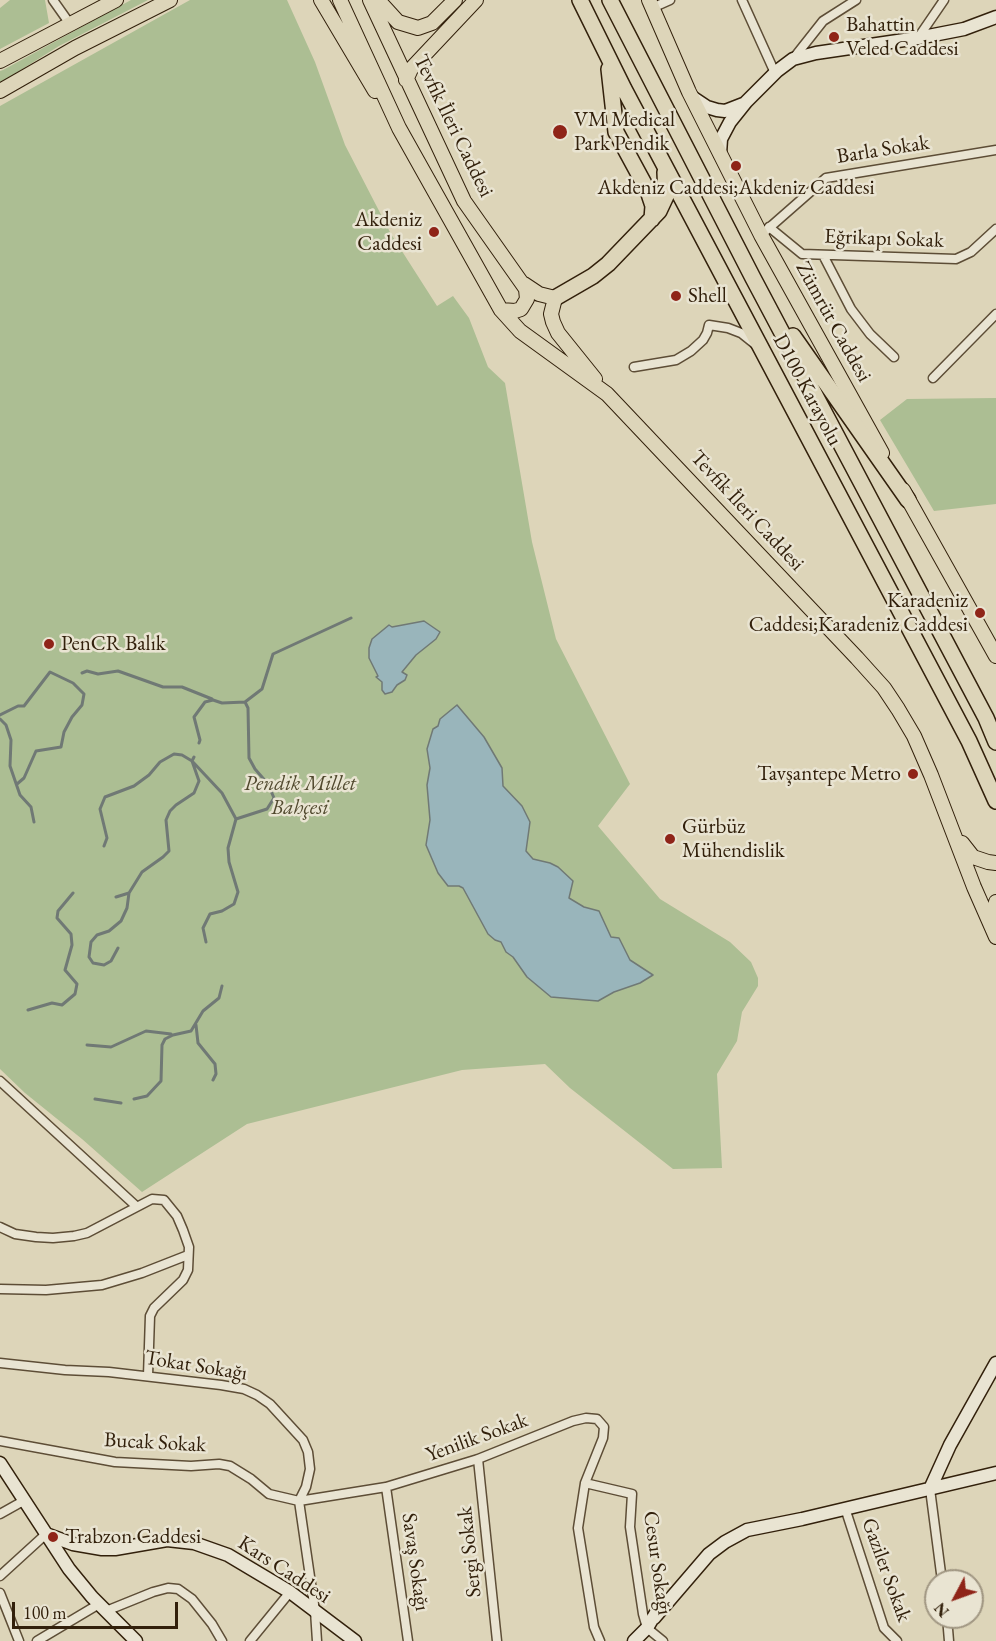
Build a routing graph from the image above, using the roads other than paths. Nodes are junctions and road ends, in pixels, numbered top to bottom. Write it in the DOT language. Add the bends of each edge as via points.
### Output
graph roads {
  1 [pos="53,0"];
  2 [pos="116,0"];
  3 [pos="171,0"];
  4 [pos="321,0"];
  5 [pos="340,0"];
  6 [pos="370,0"];
  7 [pos="378,0"];
  8 [pos="455,0"];
  9 [pos="476,0"];
  10 [pos="580,0"];
  11 [pos="610,0"];
  12 [pos="670,0"];
  13 [pos="742,0"];
  14 [pos="856,0"];
  15 [pos="944,0"];
  16 [pos="651,4"];
  17 [pos="996,16"];
  18 [pos="70,24"];
  19 [pos="918,38"];
  20 [pos="608,57"];
  21 [pos="793,59"];
  22 [pos="0,61"];
  23 [pos="775,73"];
  24 [pos="406,80"];
  25 [pos="0,91"];
  26 [pos="692,98"];
  27 [pos="746,102"];
  28 [pos="399,128"];
  29 [pos="996,150"];
  30 [pos="720,154"];
  31 [pos="665,166"];
  32 [pos="652,219"];
  33 [pos="996,229"];
  34 [pos="765,231"];
  35 [pos="823,255"];
  36 [pos="753,278"];
  37 [pos="521,282"];
  38 [pos="555,298"];
  39 [pos="501,310"];
  40 [pos="996,314"];
  41 [pos="762,349"];
  42 [pos="894,357"];
  43 [pos="634,368"];
  44 [pos="933,378"];
  45 [pos="608,394"];
  46 [pos="908,500"];
  47 [pos="996,656"];
  48 [pos="996,742"];
  49 [pos="996,801"];
  50 [pos="955,834"];
  51 [pos="996,863"];
  52 [pos="996,902"];
  53 [pos="996,928"];
  54 [pos="996,937"];
  55 [pos="0,1081"];
  56 [pos="136,1206"];
  57 [pos="0,1227"];
  58 [pos="188,1255"];
  59 [pos="0,1288"];
  60 [pos="0,1363"];
  61 [pos="996,1363"];
  62 [pos="148,1376"];
  63 [pos="996,1376"];
  64 [pos="0,1441"];
  65 [pos="478,1458"];
  66 [pos="0,1463"];
  67 [pos="942,1464"];
  68 [pos="996,1473"];
  69 [pos="585,1483"];
  70 [pos="386,1487"];
  71 [pos="930,1489"];
  72 [pos="25,1500"];
  73 [pos="299,1501"];
  74 [pos="845,1508"];
  75 [pos="0,1514"];
  76 [pos="46,1534"];
  77 [pos="940,1569"];
  78 [pos="0,1576"];
  79 [pos="290,1592"];
  80 [pos="0,1593"];
  81 [pos="102,1607"];
  82 [pos="315,1611"];
  83 [pos="651,1623"];
  84 [pos="131,1639"];
  85 [pos="20,1641"];
  86 [pos="37,1641"];
  87 [pos="222,1641"];
  88 [pos="250,1641"];
  89 [pos="316,1641"];
  90 [pos="355,1641"];
  91 [pos="408,1641"];
  92 [pos="497,1641"];
  93 [pos="600,1641"];
  94 [pos="634,1641"];
  95 [pos="663,1641"];
  96 [pos="897,1641"];
  1 -- 18 [label="street"];
  2 -- 18 [label="main road"];
  3 -- 25 [label="main road"];
  4 -- 28 [label="main road"];
  5 -- 28 [label="main road, Tevfik İleri Caddesi"];
  6 -- 24 [label="main road, Tevfik İleri Caddesi"];
  7 -- 8 [label="main road" via="398,22 418,28 432,23"];
  9 -- 24 [label="main road" via="411,69"];
  10 -- 20 [label="highway, D100 Karayolu"];
  11 -- 36 [label="highway, D100 Karayolu"];
  12 -- 16 [label="street"];
  13 -- 23 [label="street"];
  14 -- 21 [label="street" via="823,21"];
  15 -- 19 [label="street"];
  16 -- 26 [label="main road, Zümrüt Caddesi"];
  17 -- 19 [label="street" via="964,29"];
  18 -- 22 [label="main road"];
  19 -- 21 [label="street"];
  20 -- 31 [label="highway, D100 Karayolu"];
  20 -- 32 [label="highway" via="616,132 648,191"];
  21 -- 23 [label="street"];
  23 -- 27 [label="street"];
  24 -- 37 [label="main road, Tevfik İleri Caddesi" via="467,207"];
  26 -- 27 [label="street" via="725,111"];
  26 -- 30 [label="main road, Zümrüt Caddesi"];
  27 -- 30 [label="street" via="724,131"];
  28 -- 39 [label="main road, Tevfik İleri Caddesi"];
  29 -- 34 [label="street, Barla Sokak" via="826,178"];
  30 -- 34 [label="main road, Zümrüt Caddesi"];
  31 -- 32 [label="highway" via="666,196"];
  31 -- 41 [label="highway, D100 Karayolu"];
  32 -- 38 [label="highway" via="593,276"];
  33 -- 35 [label="street, Eğrikapı Sokak" via="971,252 956,259"];
  34 -- 35 [label="street, Eğrikapı Sokak" via="802,254"];
  34 -- 46 [label="main road, Zümrüt Caddesi"];
  35 -- 42 [label="street" via="851,309"];
  36 -- 46 [label="highway"];
  36 -- 48 [label="highway, D100 Karayolu"];
  37 -- 38 [label="main road" via="539,294"];
  37 -- 39 [label="main road" via="528,294 525,304 515,311"];
  38 -- 45 [label="main road" via="551,314 558,333"];
  39 -- 45 [label="main road, Tevfik İleri Caddesi" via="520,331"];
  40 -- 44 [label="street"];
  41 -- 43 [label="street" via="741,333 709,325 703,340 676,360"];
  41 -- 49 [label="highway, D100 Karayolu" via="969,741"];
  45 -- 50 [label="main road, Tevfik İleri Caddesi" via="884,688 914,736"];
  46 -- 47 [label="main road, Zümrüt Caddesi"];
  50 -- 51 [label="main road" via="974,856"];
  50 -- 54 [label="main road, Tevfik İleri Caddesi"];
  52 -- 53 [label="main road"];
  55 -- 56 [label="street"];
  56 -- 57 [label="street" via="74,1236 36,1237"];
  56 -- 58 [label="street" via="152,1199 164,1200 177,1216 189,1247"];
  58 -- 59 [label="street" via="102,1285 46,1290"];
  58 -- 62 [label="street" via="183,1280 150,1316"];
  60 -- 62 [label="street, Tokat Sokağı"];
  61 -- 67 [label="street"];
  62 -- 73 [label="street, Tokat Sokağı" via="244,1389 270,1404 303,1440 308,1452 310,1469"];
  63 -- 67 [label="street"];
  64 -- 73 [label="street, Bucak Sokak" via="115,1462 230,1466 269,1494"];
  65 -- 69 [label="street, Yenilik Sokak" via="573,1421 597,1419 604,1427 603,1438"];
  65 -- 70 [label="street, Yenilik Sokak"];
  65 -- 92 [label="street, Sergi Sokak"];
  66 -- 72 [label="street"];
  67 -- 71 [label="street"];
  68 -- 71 [label="street"];
  69 -- 83 [label="street, Cesur Sokağı" via="632,1494 631,1534 643,1614"];
  69 -- 93 [label="street" via="578,1528 594,1627"];
  70 -- 73 [label="street, Yenilik Sokak"];
  70 -- 91 [label="street, Savaş Sokağı"];
  71 -- 74 [label="street"];
  71 -- 77 [label="street"];
  72 -- 75 [label="street"];
  72 -- 76 [label="street"];
  73 -- 82 [label="street"];
  74 -- 83 [label="street" via="818,1515 761,1520 720,1538 681,1576"];
  74 -- 96 [label="street, Gaziler Sokak" via="884,1628"];
  76 -- 78 [label="street"];
  76 -- 79 [label="street, Kars Caddesi" via="102,1549 167,1540 194,1543 228,1555"];
  76 -- 81 [label="street" via="69,1569"];
  79 -- 82 [label="street, Kars Caddesi"];
  79 -- 88 [label="street"];
  80 -- 85 [label="street"];
  81 -- 84 [label="street"];
  81 -- 86 [label="street"];
  81 -- 87 [label="street" via="168,1588 178,1589 192,1599"];
  82 -- 89 [label="street"];
  82 -- 90 [label="street, Kars Caddesi"];
  83 -- 94 [label="street"];
  83 -- 95 [label="street, Cesur Sokağı"];
}
